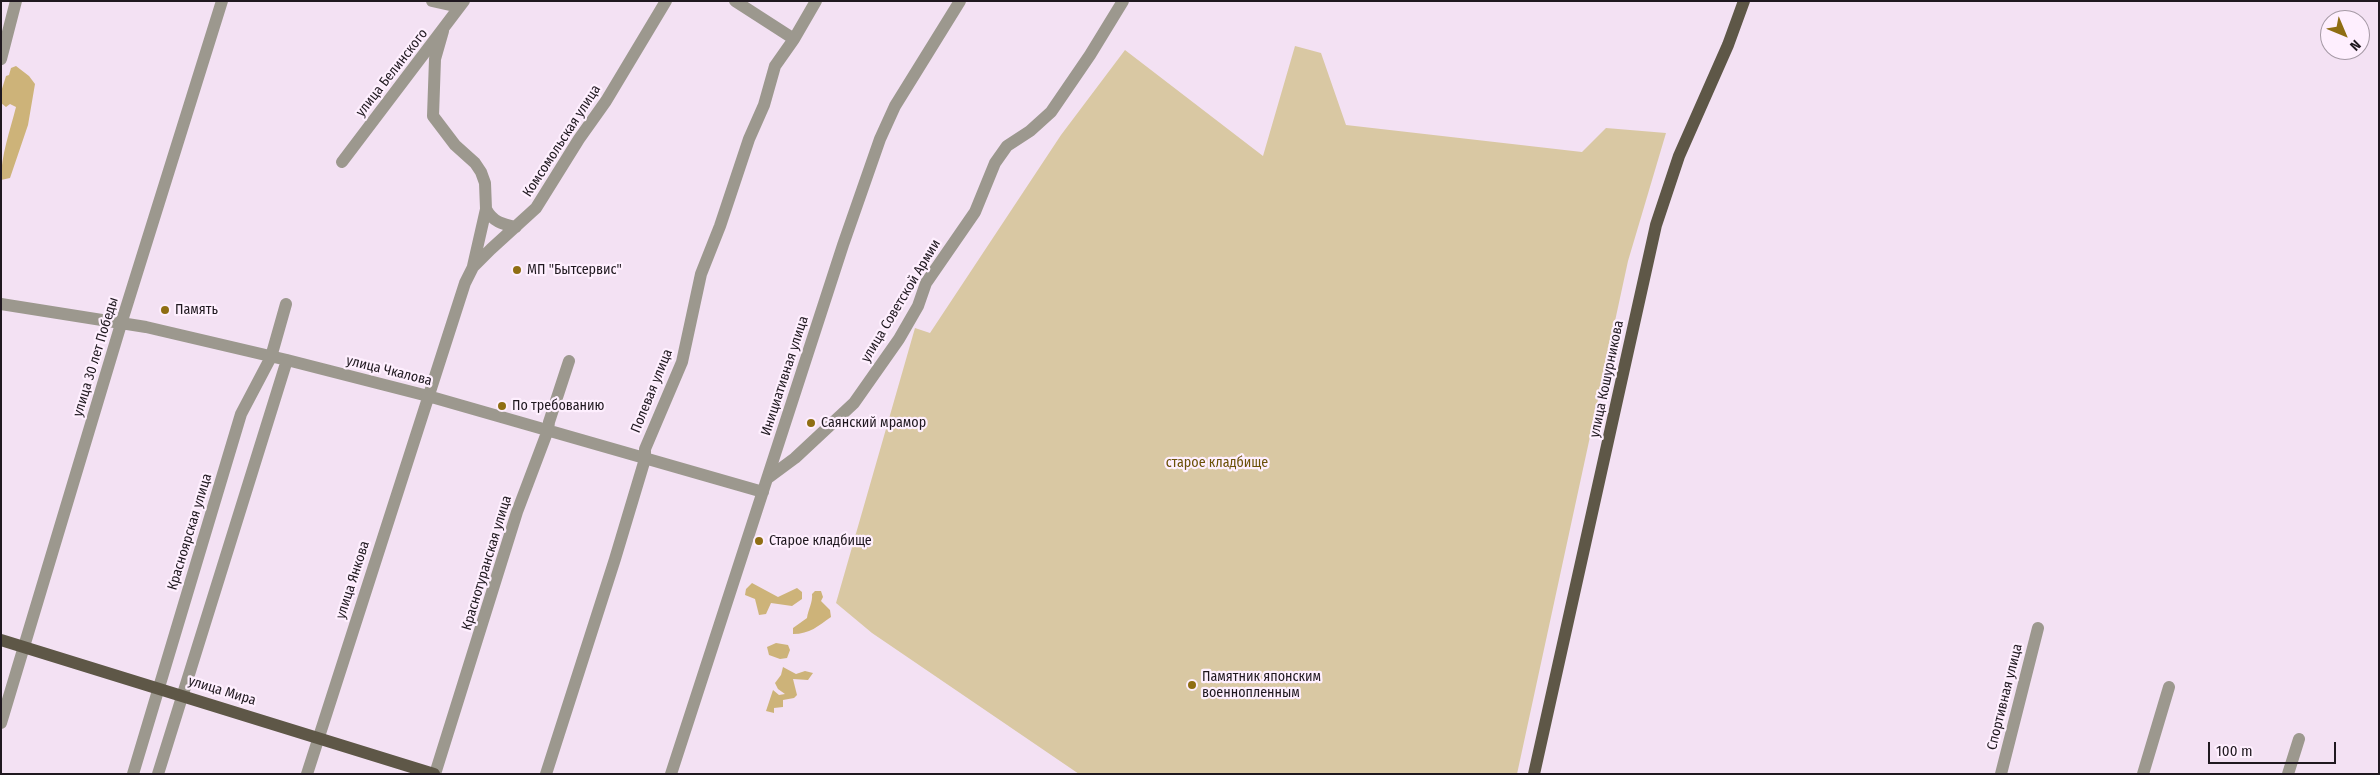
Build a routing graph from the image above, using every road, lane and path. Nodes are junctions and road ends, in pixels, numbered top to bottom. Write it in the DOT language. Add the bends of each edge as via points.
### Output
graph roads {
  1 [pos="16,1"];
  2 [pos="432,1"];
  3 [pos="666,1"];
  4 [pos="735,1"];
  5 [pos="816,1"];
  6 [pos="960,1"];
  7 [pos="1123,1"];
  8 [pos="1744,1"];
  9 [pos="220,2"];
  10 [pos="462,4"];
  11 [pos="443,30"];
  12 [pos="794,39"];
  13 [pos="1,59"];
  14 [pos="342,162"];
  15 [pos="486,209"];
  16 [pos="516,228"];
  17 [pos="473,267"];
  18 [pos="1,304"];
  19 [pos="286,304"];
  20 [pos="121,324"];
  21 [pos="271,357"];
  22 [pos="286,360"];
  23 [pos="570,361"];
  24 [pos="428,396"];
  25 [pos="548,430"];
  26 [pos="644,459"];
  27 [pos="768,478"];
  28 [pos="763,492"];
  29 [pos="2038,628"];
  30 [pos="1,640"];
  31 [pos="24,647"];
  32 [pos="2169,687"];
  33 [pos="159,688"];
  34 [pos="182,695"];
  35 [pos="1,723"];
  36 [pos="319,737"];
  37 [pos="2298,738"];
  38 [pos="134,774"];
  39 [pos="158,774"];
  40 [pos="307,774"];
  41 [pos="434,774"];
  42 [pos="546,774"];
  43 [pos="671,774"];
  44 [pos="1534,774"];
  45 [pos="2001,774"];
  46 [pos="2143,774"];
  47 [pos="2288,774"];
  1 -- 13 [label="street"];
  2 -- 10 [label="street"];
  3 -- 16 [label="street, Комсомольская улица" via="536,208"];
  4 -- 12 [label="street"];
  5 -- 12 [label="street, Полевая улица"];
  6 -- 27 [label="street, Инициативная улица" via="895,106 880,139"];
  7 -- 27 [label="street, улица Советской Армии" via="1051,112 1007,146 995,162 975,212 926,284 918,306 899,339 854,402 796,458"];
  8 -- 44 [label="main road, улица Кошурникова" via="1679,156 1656,225"];
  9 -- 20 [label="street, улица 30 лет Победы"];
  10 -- 11 [label="street, улица Белинского"];
  11 -- 14 [label="street, улица Белинского"];
  11 -- 15 [label="street" via="435,59 433,116 455,145 482,172 486,183"];
  12 -- 26 [label="street, Полевая улица" via="775,66 764,105 749,138 701,274 682,362 645,449"];
  15 -- 16 [label="street" via="498,223"];
  15 -- 17 [label="street"];
  16 -- 17 [label="street, Комсомольская улица"];
  17 -- 24 [label="street, Комсомольская улица" via="465,282"];
  18 -- 20 [label="street, улица Чкалова"];
  19 -- 21 [label="street, Красноярская улица"];
  20 -- 21 [label="street, улица Чкалова"];
  20 -- 31 [label="street, улица 30 лет Победы"];
  21 -- 22 [label="street, улица Чкалова"];
  21 -- 33 [label="street, Красноярская улица" via="241,414"];
  22 -- 24 [label="street, улица Чкалова"];
  22 -- 34 [label="street"];
  23 -- 25 [label="street, Краснотуранская улица"];
  24 -- 25 [label="street, улица Чкалова"];
  24 -- 36 [label="street, улица Янкова"];
  25 -- 26 [label="street, улица Чкалова"];
  25 -- 41 [label="street, Краснотуранская улица" via="517,512"];
  26 -- 28 [label="street, улица Чкалова"];
  26 -- 42 [label="street, Полевая улица"];
  27 -- 28 [label="street, Инициативная улица"];
  28 -- 43 [label="street, Инициативная улица"];
  29 -- 45 [label="street, Спортивная улица"];
  30 -- 31 [label="main road, улица Мира"];
  31 -- 33 [label="main road, улица Мира"];
  31 -- 35 [label="street, улица 30 лет Победы"];
  32 -- 46 [label="street"];
  33 -- 34 [label="main road, улица Мира"];
  33 -- 38 [label="street, Красноярская улица"];
  34 -- 36 [label="main road, улица Мира"];
  34 -- 39 [label="street"];
  36 -- 40 [label="street, улица Янкова"];
  36 -- 41 [label="main road, улица Мира"];
  37 -- 47 [label="street"];
}
